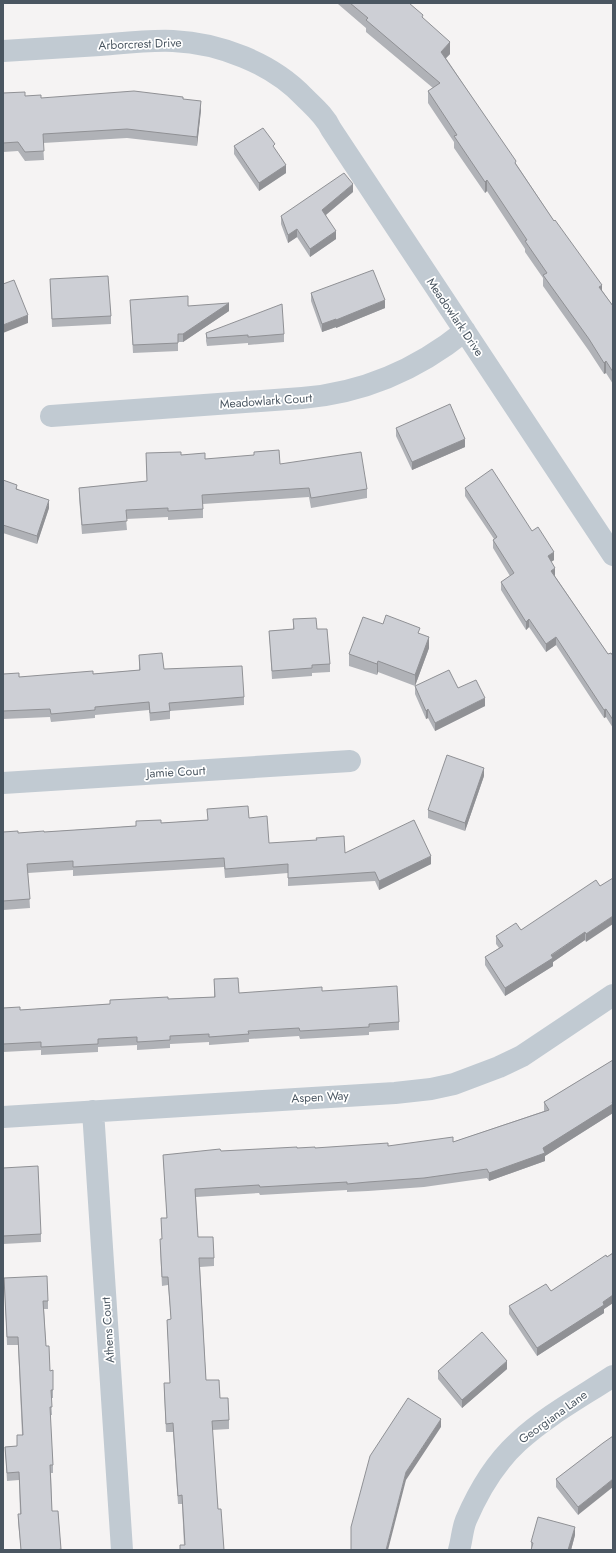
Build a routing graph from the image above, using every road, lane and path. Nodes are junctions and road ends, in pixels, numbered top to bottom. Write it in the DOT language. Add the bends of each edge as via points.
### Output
graph roads {
  1 [pos="3,51"];
  2 [pos="291,84"];
  3 [pos="465,331"];
  4 [pos="51,416"];
  5 [pos="613,555"];
  6 [pos="350,761"];
  7 [pos="3,783"];
  8 [pos="613,995"];
  9 [pos="93,1111"];
  10 [pos="3,1117"];
  11 [pos="613,1376"];
  12 [pos="122,1550"];
  13 [pos="459,1550"];
  1 -- 2 [label="street, Arborcrest Drive" via="147,41 184,42 209,46 238,56 265,68"];
  2 -- 3 [label="street, Meadowlark Drive" via="328,121"];
  3 -- 4 [label="street, Meadowlark Court" via="413,366 378,382 339,393 302,398"];
  3 -- 5 [label="street, Meadowlark Drive"];
  6 -- 7 [label="street, Jamie Court"];
  8 -- 9 [label="street, Aspen Way" via="522,1056 477,1076 431,1089"];
  9 -- 10 [label="street, Aspen Way"];
  9 -- 12 [label="street, Athens Court"];
  11 -- 13 [label="street, Georgiana Lane" via="545,1420 517,1443 488,1479 477,1499 466,1521"];
}
